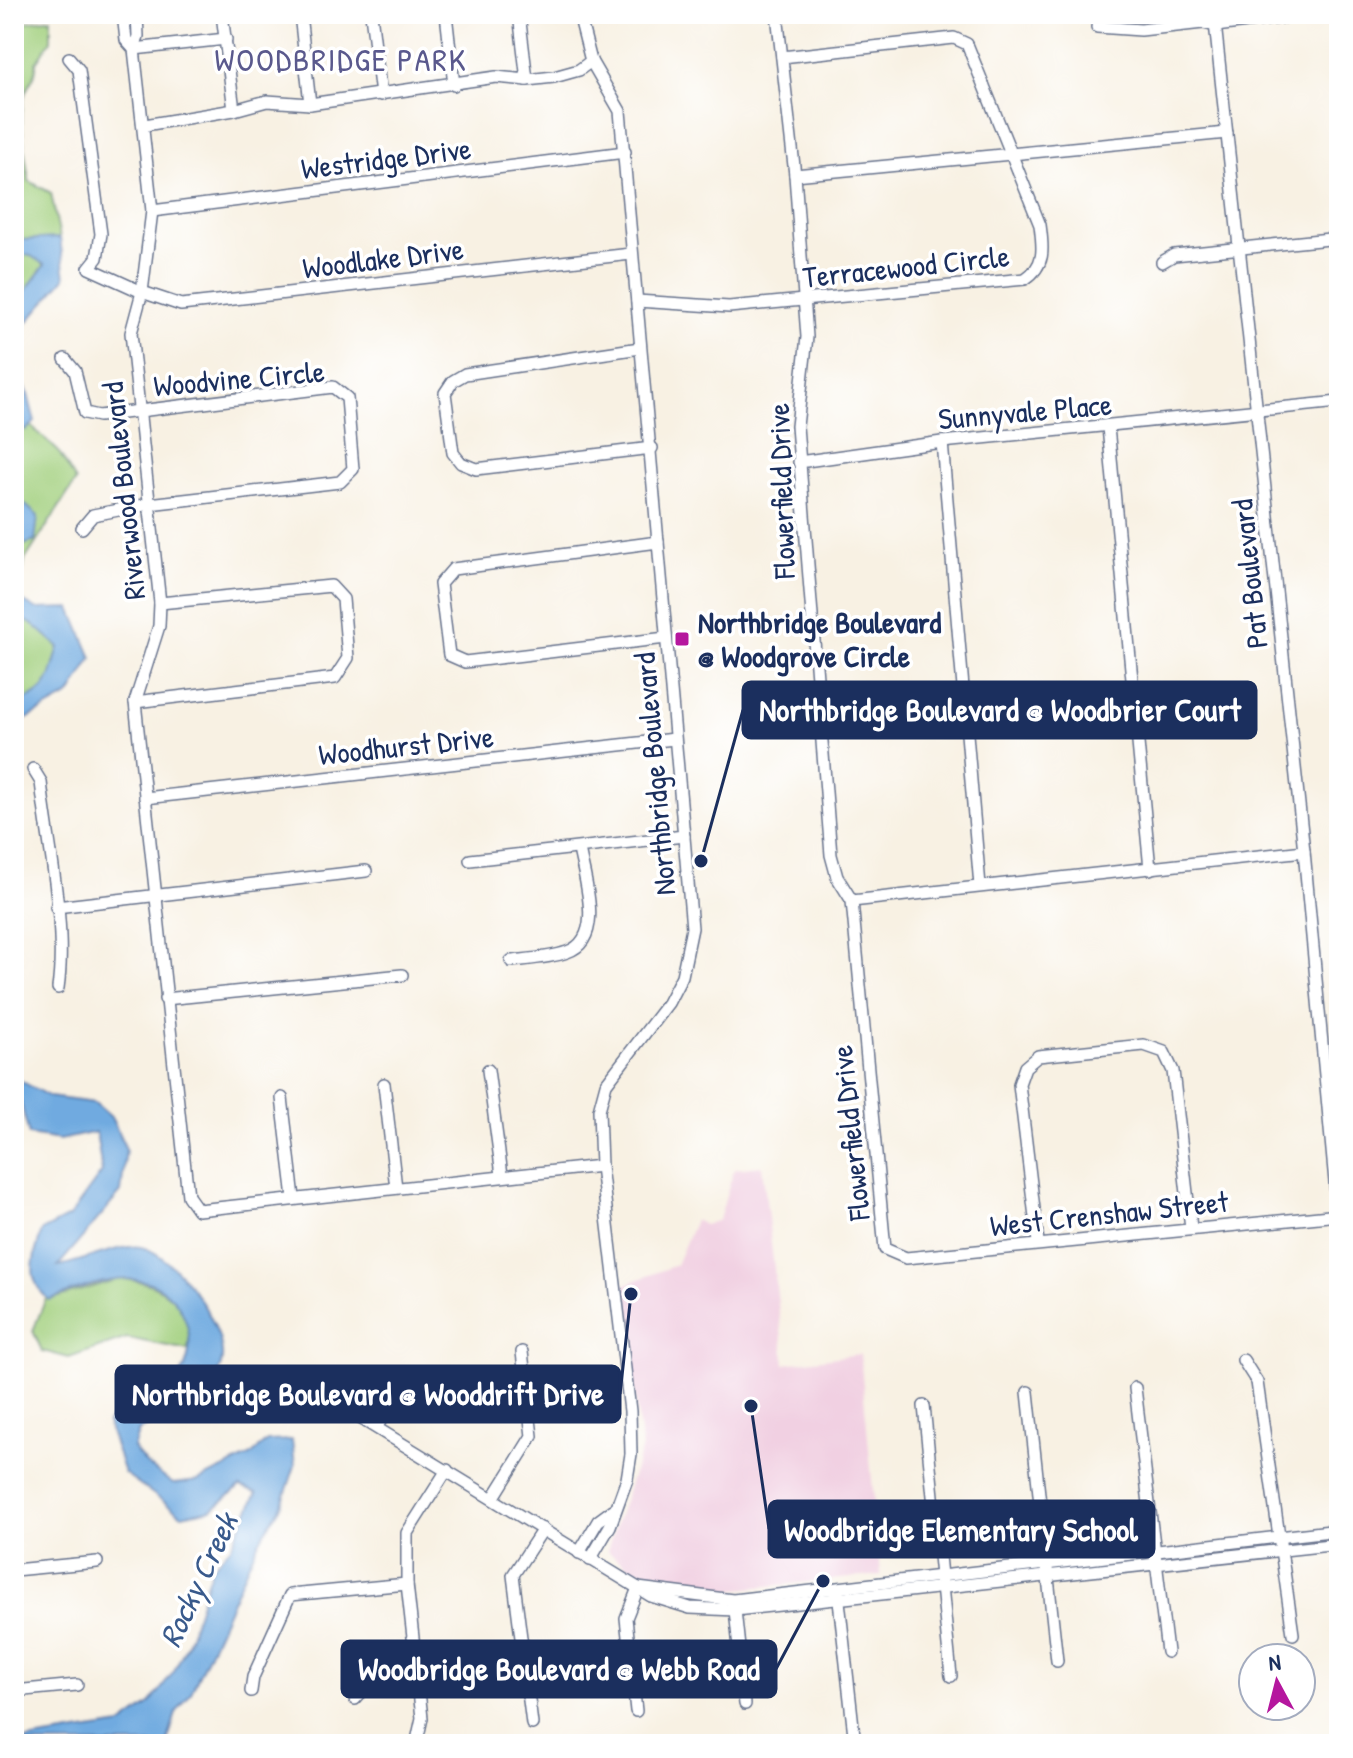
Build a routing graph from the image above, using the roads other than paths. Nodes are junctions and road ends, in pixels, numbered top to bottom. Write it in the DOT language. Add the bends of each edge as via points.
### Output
graph roads {
  1 [pos="123,14"];
  2 [pos="137,14"];
  3 [pos="222,14"];
  4 [pos="300,14"];
  5 [pos="371,14"];
  6 [pos="446,14"];
  7 [pos="519,14"];
  8 [pos="579,14"];
  9 [pos="777,14"];
  10 [pos="1311,14"];
  11 [pos="1215,20"];
  12 [pos="1097,27"];
  13 [pos="226,39"];
  14 [pos="134,49"];
  15 [pos="782,57"];
  16 [pos="69,58"];
  17 [pos="591,61"];
  18 [pos="527,80"];
  19 [pos="454,85"];
  20 [pos="381,95"];
  21 [pos="310,104"];
  22 [pos="234,110"];
  23 [pos="145,125"];
  24 [pos="1227,133"];
  25 [pos="625,152"];
  26 [pos="1012,155"];
  27 [pos="795,175"];
  28 [pos="152,211"];
  29 [pos="1339,238"];
  30 [pos="1238,247"];
  31 [pos="631,254"];
  32 [pos="1162,262"];
  33 [pos="142,292"];
  34 [pos="637,301"];
  35 [pos="802,301"];
  36 [pos="640,348"];
  37 [pos="65,359"];
  38 [pos="1339,402"];
  39 [pos="139,411"];
  40 [pos="1256,411"];
  41 [pos="1108,427"];
  42 [pos="942,442"];
  43 [pos="652,448"];
  44 [pos="799,462"];
  45 [pos="149,504"];
  46 [pos="82,528"];
  47 [pos="658,542"];
  48 [pos="160,603"];
  49 [pos="666,638"];
  50 [pos="135,702"];
  51 [pos="674,739"];
  52 [pos="33,769"];
  53 [pos="145,798"];
  54 [pos="684,836"];
  55 [pos="579,849"];
  56 [pos="1304,851"];
  57 [pos="470,860"];
  58 [pos="1150,869"];
  59 [pos="366,871"];
  60 [pos="980,886"];
  61 [pos="154,896"];
  62 [pos="852,901"];
  63 [pos="56,907"];
  64 [pos="511,961"];
  65 [pos="402,975"];
  66 [pos="58,988"];
  67 [pos="165,999"];
  68 [pos="488,1070"];
  69 [pos="384,1084"];
  70 [pos="282,1098"];
  71 [pos="601,1166"];
  72 [pos="502,1175"];
  73 [pos="396,1188"];
  74 [pos="294,1198"];
  75 [pos="1339,1218"];
  76 [pos="1191,1228"];
  77 [pos="1038,1242"];
  78 [pos="885,1249"];
  79 [pos="522,1352"];
  80 [pos="1243,1360"];
  81 [pos="410,1374"];
  82 [pos="306,1385"];
  83 [pos="1135,1388"];
  84 [pos="1028,1392"];
  85 [pos="924,1406"];
  86 [pos="377,1426"];
  87 [pos="447,1470"];
  88 [pos="494,1497"];
  89 [pos="543,1529"];
  90 [pos="1339,1530"];
  91 [pos="1280,1535"];
  92 [pos="1339,1544"];
  93 [pos="1154,1550"];
  94 [pos="1283,1550"];
  95 [pos="584,1557"];
  96 [pos="97,1562"];
  97 [pos="1049,1562"];
  98 [pos="1157,1564"];
  99 [pos="14,1570"];
  100 [pos="1050,1577"];
  101 [pos="942,1581"];
  102 [pos="407,1584"];
  103 [pos="638,1588"];
  104 [pos="838,1593"];
  105 [pos="735,1610"];
  106 [pos="1293,1634"];
  107 [pos="1167,1652"];
  108 [pos="1057,1661"];
  109 [pos="951,1676"];
  110 [pos="419,1683"];
  111 [pos="77,1685"];
  112 [pos="14,1691"];
  113 [pos="251,1691"];
  114 [pos="355,1699"];
  115 [pos="745,1704"];
  116 [pos="636,1711"];
  117 [pos="532,1724"];
  118 [pos="418,1736"];
  119 [pos="855,1744"];
  1 -- 14 [label="street, Riverwood Boulevard" via="126,40"];
  2 -- 14 [label="street, Riverwood Boulevard"];
  3 -- 13 [label="street"];
  4 -- 21 [label="street"];
  5 -- 20 [label="street"];
  6 -- 19 [label="street"];
  7 -- 18 [label="street"];
  8 -- 17 [label="street, Northbridge Boulevard"];
  9 -- 15 [label="street, Flowerfield Drive"];
  10 -- 11 [label="street"];
  11 -- 12 [label="street" via="1114,31"];
  11 -- 24 [label="street, Pat Boulevard"];
  13 -- 14 [label="street"];
  13 -- 22 [label="street"];
  14 -- 23 [label="street, Riverwood Boulevard"];
  15 -- 26 [label="street, Terracewood Circle" via="954,38 967,44"];
  15 -- 27 [label="street, Flowerfield Drive"];
  16 -- 33 [label="street, Woodlake Drive" via="79,70 101,234 97,258 89,268"];
  17 -- 18 [label="street" via="579,70"];
  17 -- 25 [label="street, Northbridge Boulevard" via="620,111"];
  18 -- 19 [label="street" via="496,77"];
  19 -- 20 [label="street"];
  20 -- 21 [label="street"];
  21 -- 22 [label="street" via="267,101"];
  22 -- 23 [label="street"];
  23 -- 28 [label="street, Riverwood Boulevard"];
  24 -- 26 [label="street"];
  24 -- 30 [label="street, Pat Boulevard"];
  25 -- 28 [label="street, Westridge Drive"];
  25 -- 31 [label="street, Northbridge Boulevard"];
  26 -- 27 [label="street"];
  26 -- 35 [label="street, Terracewood Circle" via="1040,225 1044,252 1037,271 1025,279"];
  27 -- 35 [label="street, Flowerfield Drive"];
  28 -- 33 [label="street, Riverwood Boulevard"];
  29 -- 30 [label="street"];
  30 -- 32 [label="street" via="1174,255"];
  30 -- 40 [label="street, Pat Boulevard"];
  31 -- 33 [label="street, Woodlake Drive" via="181,305"];
  31 -- 34 [label="street, Northbridge Boulevard"];
  33 -- 39 [label="street, Riverwood Boulevard" via="131,333"];
  34 -- 35 [label="street, Terracewood Circle" via="729,307"];
  34 -- 36 [label="street, Northbridge Boulevard"];
  35 -- 44 [label="street, Flowerfield Drive" via="807,337 797,426"];
  36 -- 43 [label="street, Northbridge Boulevard"];
  36 -- 43 [label="street" via="465,374 445,393 453,453 476,469"];
  37 -- 39 [label="street, Woodvine Circle" via="75,371 85,413"];
  38 -- 40 [label="street, Sunnyvale Place"];
  39 -- 45 [label="street, Riverwood Boulevard"];
  39 -- 45 [label="street, Woodvine Circle" via="333,387 347,398 353,469 340,482"];
  40 -- 41 [label="street, Sunnyvale Place"];
  40 -- 56 [label="street, Pat Boulevard"];
  41 -- 42 [label="street, Sunnyvale Place"];
  41 -- 58 [label="street"];
  42 -- 44 [label="street, Sunnyvale Place"];
  42 -- 60 [label="street"];
  43 -- 47 [label="street, Northbridge Boulevard"];
  44 -- 62 [label="street, Flowerfield Drive" via="831,855"];
  45 -- 46 [label="street, Woodvine Circle" via="93,515"];
  45 -- 48 [label="street, Riverwood Boulevard"];
  47 -- 49 [label="street, Northbridge Boulevard"];
  47 -- 49 [label="street" via="453,569 440,584 449,655 465,662"];
  48 -- 50 [label="street, Riverwood Boulevard" via="159,626"];
  48 -- 50 [label="street" via="331,586 343,599 348,658 335,678"];
  49 -- 51 [label="street, Northbridge Boulevard"];
  50 -- 53 [label="street, Riverwood Boulevard"];
  51 -- 53 [label="street, Woodhurst Drive"];
  51 -- 54 [label="street, Northbridge Boulevard"];
  52 -- 63 [label="street" via="41,782"];
  53 -- 61 [label="street, Riverwood Boulevard"];
  54 -- 55 [label="street"];
  54 -- 71 [label="street, Northbridge Boulevard" via="692,928 689,953 668,1003 606,1084 599,1110"];
  55 -- 57 [label="street"];
  55 -- 64 [label="street" via="590,912 580,946 567,953"];
  56 -- 58 [label="street"];
  56 -- 75 [label="street, Pat Boulevard"];
  58 -- 60 [label="street"];
  59 -- 61 [label="street"];
  60 -- 62 [label="street"];
  61 -- 63 [label="street"];
  61 -- 67 [label="street, Riverwood Boulevard"];
  62 -- 78 [label="street, Flowerfield Drive"];
  63 -- 66 [label="street"];
  65 -- 67 [label="street"];
  67 -- 74 [label="street, Riverwood Boulevard" via="188,1196 198,1210"];
  68 -- 72 [label="street"];
  69 -- 73 [label="street"];
  70 -- 74 [label="street"];
  71 -- 72 [label="street"];
  71 -- 95 [label="street, Northbridge Boulevard" via="631,1435 627,1479 610,1526"];
  72 -- 73 [label="street"];
  73 -- 74 [label="street"];
  75 -- 76 [label="street, West Crenshaw Street"];
  76 -- 77 [label="street, West Crenshaw Street"];
  76 -- 77 [label="street" via="1173,1071 1164,1052 1144,1045 1038,1056 1025,1067 1019,1084"];
  77 -- 78 [label="street, West Crenshaw Street" via="906,1258"];
  79 -- 88 [label="street" via="532,1436"];
  80 -- 91 [label="street" via="1257,1382"];
  81 -- 86 [label="street"];
  82 -- 86 [label="street"];
  83 -- 93 [label="street"];
  84 -- 97 [label="street"];
  85 -- 101 [label="street"];
  86 -- 87 [label="street"];
  87 -- 88 [label="street"];
  87 -- 102 [label="street" via="407,1533"];
  88 -- 89 [label="street"];
  89 -- 95 [label="street"];
  89 -- 117 [label="street" via="513,1575"];
  90 -- 91 [label="street"];
  91 -- 93 [label="street"];
  91 -- 94 [label="street"];
  92 -- 94 [label="street"];
  93 -- 97 [label="street"];
  93 -- 98 [label="street"];
  94 -- 98 [label="street"];
  94 -- 106 [label="street"];
  95 -- 103 [label="street"];
  96 -- 99 [label="street"];
  97 -- 100 [label="street"];
  97 -- 101 [label="street"];
  98 -- 100 [label="street"];
  98 -- 107 [label="street"];
  100 -- 101 [label="street"];
  100 -- 108 [label="street"];
  101 -- 104 [label="street"];
  101 -- 109 [label="street"];
  102 -- 110 [label="street"];
  102 -- 113 [label="street" via="290,1595"];
  103 -- 104 [label="street" via="733,1600"];
  103 -- 105 [label="street" via="666,1603"];
  103 -- 116 [label="street" via="626,1618"];
  104 -- 105 [label="street"];
  104 -- 119 [label="street"];
  105 -- 115 [label="street"];
  110 -- 114 [label="street" via="363,1690"];
  110 -- 118 [label="street"];
  111 -- 112 [label="street"];
}
